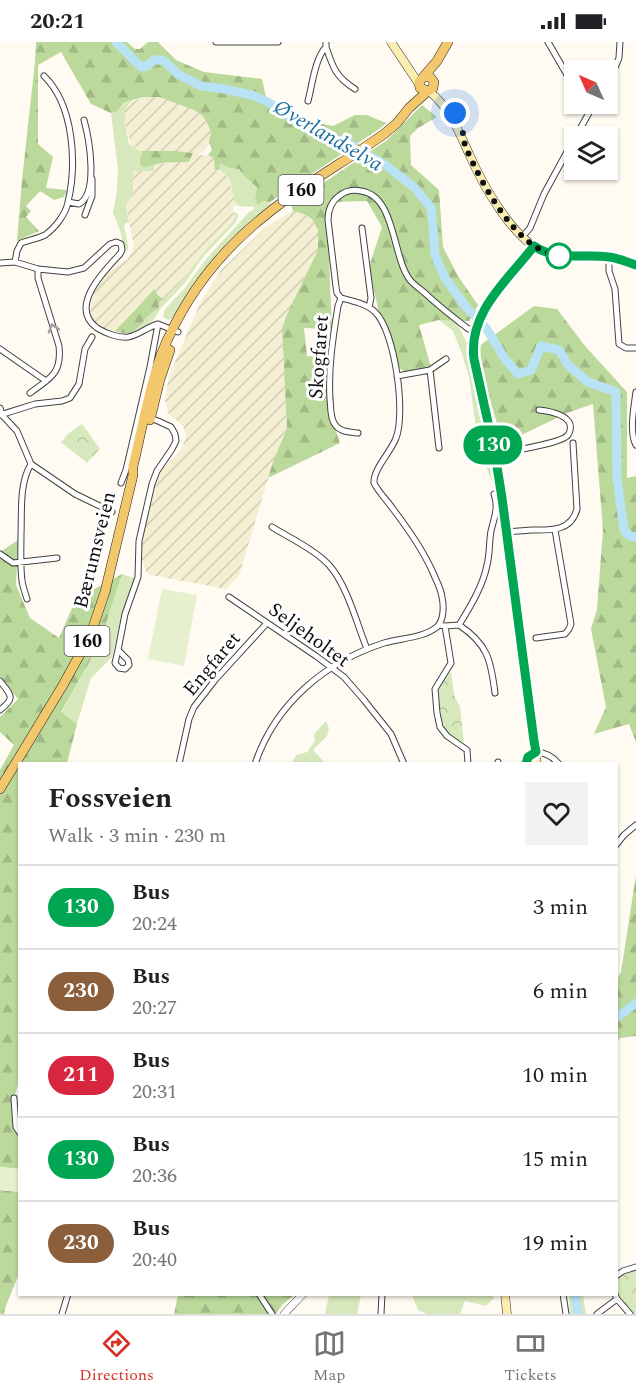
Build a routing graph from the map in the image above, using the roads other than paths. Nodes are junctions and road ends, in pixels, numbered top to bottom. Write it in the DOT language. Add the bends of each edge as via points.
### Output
graph roads {
  1 [pos="216,42"];
  2 [pos="278,42"];
  3 [pos="391,42"];
  4 [pos="448,42"];
  5 [pos="548,42"];
  6 [pos="620,42"];
  7 [pos="326,45"];
  8 [pos="618,60"];
  9 [pos="564,70"];
  10 [pos="44,76"];
  11 [pos="426,83"];
  12 [pos="355,89"];
  13 [pos="308,101"];
  14 [pos="84,120"];
  15 [pos="564,157"];
  16 [pos="90,177"];
  17 [pos="68,202"];
  18 [pos="86,215"];
  19 [pos="362,228"];
  20 [pos="523,236"];
  21 [pos="534,246"];
  22 [pos="609,257"];
  23 [pos="15,262"];
  24 [pos="0,263"];
  25 [pos="636,265"];
  26 [pos="38,269"];
  27 [pos="341,298"];
  28 [pos="369,307"];
  29 [pos="158,324"];
  30 [pos="175,330"];
  31 [pos="474,335"];
  32 [pos="92,337"];
  33 [pos="636,348"];
  34 [pos="0,349"];
  35 [pos="446,359"];
  36 [pos="430,370"];
  37 [pos="397,376"];
  38 [pos="46,381"];
  39 [pos="30,393"];
  40 [pos="636,393"];
  41 [pos="0,408"];
  42 [pos="538,410"];
  43 [pos="1,415"];
  44 [pos="148,418"];
  45 [pos="358,433"];
  46 [pos="573,443"];
  47 [pos="636,445"];
  48 [pos="439,448"];
  49 [pos="495,454"];
  50 [pos="32,464"];
  51 [pos="121,483"];
  52 [pos="494,494"];
  53 [pos="112,512"];
  54 [pos="272,527"];
  55 [pos="555,530"];
  56 [pos="506,532"];
  57 [pos="0,554"];
  58 [pos="57,558"];
  59 [pos="20,562"];
  60 [pos="229,597"];
  61 [pos="27,599"];
  62 [pos="267,623"];
  63 [pos="459,625"];
  64 [pos="442,626"];
  65 [pos="536,638"];
  66 [pos="367,649"];
  67 [pos="118,651"];
  68 [pos="332,667"];
  69 [pos="0,681"];
  70 [pos="495,693"];
  71 [pos="0,710"];
  72 [pos="536,752"];
  73 [pos="179,762"];
  74 [pos="256,762"];
  75 [pos="403,762"];
  76 [pos="468,762"];
  77 [pos="527,762"];
  78 [pos="537,762"];
  79 [pos="556,762"];
  80 [pos="0,789"];
  81 [pos="636,825"];
  82 [pos="618,842"];
  83 [pos="14,1098"];
  84 [pos="18,1130"];
  85 [pos="636,1267"];
  86 [pos="618,1275"];
  87 [pos="67,1296"];
  88 [pos="260,1296"];
  89 [pos="301,1296"];
  90 [pos="382,1296"];
  91 [pos="505,1296"];
  92 [pos="563,1296"];
  93 [pos="616,1297"];
  94 [pos="62,1314"];
  95 [pos="272,1314"];
  96 [pos="284,1314"];
  97 [pos="381,1314"];
  98 [pos="507,1314"];
  99 [pos="566,1314"];
  100 [pos="597,1314"];
  101 [pos="630,1314"];
  1 -- 2 [label="street"];
  3 -- 11 [label="main road"];
  4 -- 11 [label="main road, Bærumsveien / 160"];
  5 -- 9 [label="street"];
  6 -- 8 [label="street"];
  7 -- 12 [label="street" via="338,76"];
  7 -- 13 [label="street"];
  10 -- 17 [label="street" via="50,81 70,127 73,148"];
  11 -- 20 [label="main road" via="455,113 485,186"];
  11 -- 30 [label="main road, Bærumsveien / 160" via="397,123 259,220 224,254 202,282"];
  14 -- 16 [label="street" via="91,150"];
  15 -- 20 [label="street"];
  16 -- 17 [label="street" via="83,202"];
  16 -- 18 [label="street" via="92,196"];
  17 -- 23 [label="street" via="64,213 44,235 21,243"];
  19 -- 28 [label="street"];
  20 -- 21 [label="main road"];
  21 -- 22 [label="main road" via="555,256"];
  21 -- 31 [label="main road" via="489,302"];
  22 -- 25 [label="main road"];
  22 -- 33 [label="street" via="618,340 622,346"];
  23 -- 24 [label="street"];
  23 -- 26 [label="street"];
  26 -- 29 [label="street" via="68,272 84,268 110,244 121,244 120,254 88,297 90,322 103,332 125,338"];
  38 -- 26 [label="street, one-way" via="53,375 60,357"];
  27 -- 28 [label="street"];
  27 -- 31 [label="street, Skogfaret" via="337,293 328,211 338,196 364,191 381,204 412,282"];
  27 -- 45 [label="street, Skogfaret" via="330,360 331,412 338,428"];
  28 -- 37 [label="street" via="385,328"];
  29 -- 30 [label="street"];
  29 -- 51 [label="street, Bærumsveien"];
  30 -- 44 [label="main road, Bærumsveien / 160" via="157,369"];
  31 -- 49 [label="main road" via="476,370"];
  32 -- 43 [label="street" via="85,349 79,384 70,398"];
  34 -- 38 [label="street"];
  35 -- 36 [label="street"];
  36 -- 37 [label="street"];
  36 -- 48 [label="street"];
  37 -- 64 [label="street" via="397,438 373,480 429,562 442,597"];
  38 -- 39 [label="street"];
  40 -- 47 [label="street" via="632,430"];
  41 -- 43 [label="street"];
  42 -- 49 [label="street" via="563,416 570,424 568,435"];
  43 -- 50 [label="street" via="17,431"];
  44 -- 67 [label="street" via="171,428 176,441 152,484 139,541 138,577"];
  44 -- 80 [label="main road, Bærumsveien / 160" via="133,466 105,592 90,636"];
  46 -- 55 [label="street" via="576,514 567,525"];
  49 -- 56 [label="main road"];
  50 -- 53 [label="street" via="75,494"];
  50 -- 59 [label="street" via="24,484"];
  52 -- 63 [label="street" via="497,509 488,564"];
  54 -- 66 [label="street" via="328,564 344,589"];
  55 -- 56 [label="street"];
  55 -- 65 [label="street" via="571,624 565,634"];
  56 -- 72 [label="main road"];
  57 -- 59 [label="street" via="13,564"];
  58 -- 59 [label="street"];
  59 -- 61 [label="street"];
  60 -- 62 [label="street, Seljeholtet"];
  62 -- 68 [label="street, Seljeholtet"];
  62 -- 73 [label="street, Engfaret" via="194,707"];
  63 -- 64 [label="street"];
  63 -- 70 [label="street" via="486,652"];
  64 -- 66 [label="street"];
  64 -- 76 [label="street" via="451,663 435,689 437,713 447,736 466,750"];
  66 -- 68 [label="street"];
  68 -- 74 [label="street" via="293,699 278,717"];
  68 -- 75 [label="street, Seljeholtet" via="382,721"];
  69 -- 71 [label="street" via="10,698 9,704"];
  72 -- 77 [label="street"];
  72 -- 78 [label="main road"];
  72 -- 79 [label="street"];
  81 -- 82 [label="street"];
  83 -- 84 [label="street"];
  85 -- 86 [label="street"];
  87 -- 94 [label="street"];
  88 -- 95 [label="street"];
  89 -- 96 [label="street"];
  90 -- 97 [label="street"];
  91 -- 98 [label="main road"];
  92 -- 99 [label="street"];
  93 -- 100 [label="street"];
  93 -- 101 [label="street"];
}
